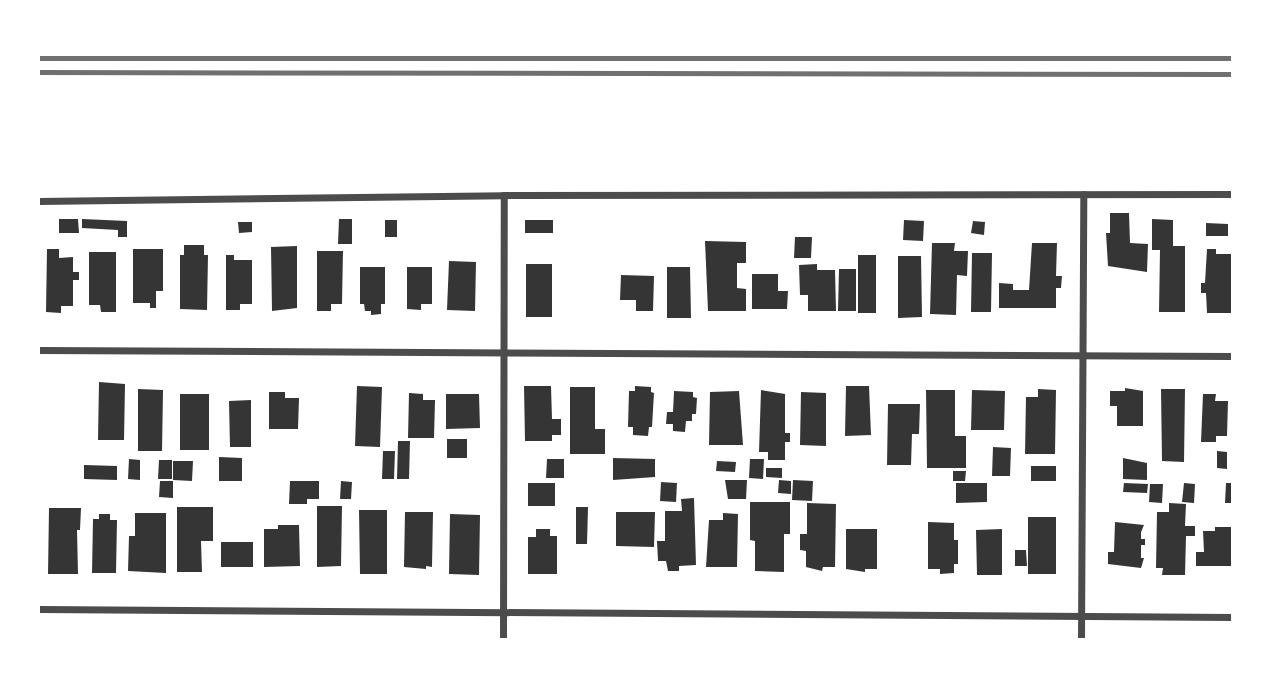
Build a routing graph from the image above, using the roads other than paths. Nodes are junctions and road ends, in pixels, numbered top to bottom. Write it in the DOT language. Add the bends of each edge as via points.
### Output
graph roads {
  1 [pos="1083,194"];
  2 [pos="1233,194"];
  3 [pos="504,195"];
  4 [pos="38,201"];
  5 [pos="38,350"];
  6 [pos="504,354"];
  7 [pos="1080,356"];
  8 [pos="1233,356"];
  9 [pos="38,609"];
  10 [pos="503,612"];
  11 [pos="1082,617"];
  12 [pos="1233,617"];
  13 [pos="503,639"];
  14 [pos="1082,639"];
  1 -- 2 [label="street"];
  1 -- 3 [label="street"];
  1 -- 7 [label="street"];
  3 -- 4 [label="street"];
  3 -- 6 [label="street"];
  5 -- 6 [label="street"];
  6 -- 7 [label="street"];
  6 -- 10 [label="street"];
  7 -- 8 [label="street"];
  7 -- 11 [label="street"];
  9 -- 10 [label="street"];
  10 -- 11 [label="street"];
  10 -- 13 [label="street"];
  11 -- 12 [label="street"];
  11 -- 14 [label="street"];
}
